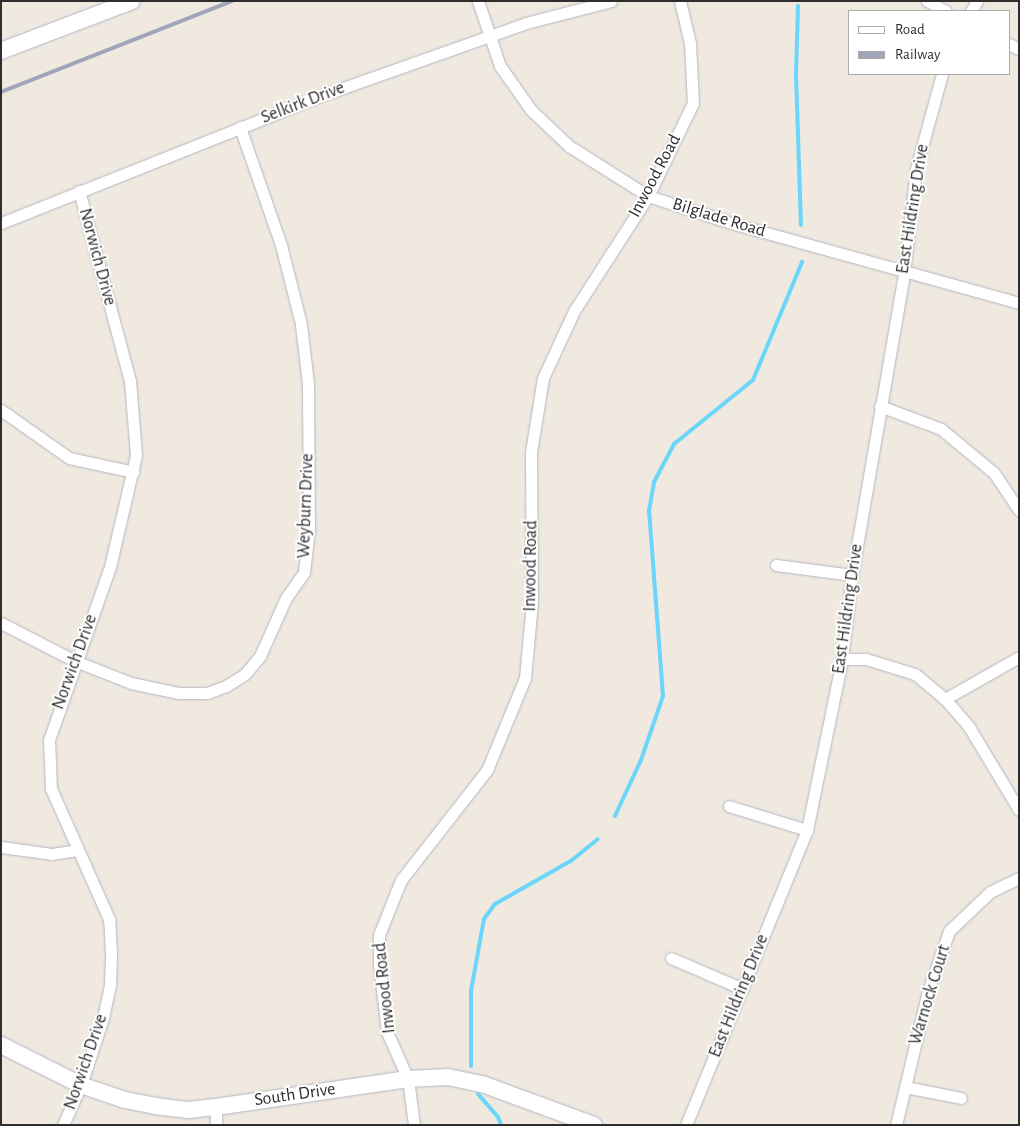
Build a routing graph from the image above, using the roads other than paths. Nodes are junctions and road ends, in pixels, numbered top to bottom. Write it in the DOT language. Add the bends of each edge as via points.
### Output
graph roads {
  1 [pos="132,1"];
  2 [pos="478,1"];
  3 [pos="611,1"];
  4 [pos="680,1"];
  5 [pos="927,1"];
  6 [pos="944,10"];
  7 [pos="490,36"];
  8 [pos="1,51"];
  9 [pos="942,75"];
  10 [pos="240,127"];
  11 [pos="79,191"];
  12 [pos="648,196"];
  13 [pos="1,222"];
  14 [pos="904,273"];
  15 [pos="1019,303"];
  16 [pos="880,406"];
  17 [pos="1,410"];
  18 [pos="134,472"];
  19 [pos="1019,510"];
  20 [pos="776,565"];
  21 [pos="852,575"];
  22 [pos="1,623"];
  23 [pos="1019,657"];
  24 [pos="842,659"];
  25 [pos="75,661"];
  26 [pos="945,699"];
  27 [pos="729,806"];
  28 [pos="1019,810"];
  29 [pos="807,830"];
  30 [pos="1,847"];
  31 [pos="77,850"];
  32 [pos="1019,878"];
  33 [pos="672,958"];
  34 [pos="743,989"];
  35 [pos="1,1044"];
  36 [pos="408,1079"];
  37 [pos="81,1085"];
  38 [pos="905,1087"];
  39 [pos="961,1098"];
  40 [pos="216,1107"];
  41 [pos="63,1125"];
  42 [pos="216,1125"];
  43 [pos="414,1125"];
  44 [pos="594,1125"];
  45 [pos="686,1125"];
  46 [pos="896,1125"];
  1 -- 8 [label="street"];
  2 -- 7 [label="street, Bilglade Road"];
  3 -- 7 [label="street, Selkirk Drive"];
  4 -- 12 [label="street, Inwood Road" via="690,43 693,103"];
  5 -- 6 [label="street"];
  7 -- 10 [label="street, Selkirk Drive"];
  7 -- 12 [label="street, Bilglade Road" via="500,66 531,110 568,146"];
  9 -- 14 [label="street, East Hildring Drive" via="916,169"];
  10 -- 11 [label="street, Selkirk Drive"];
  10 -- 25 [label="street, Weyburn Drive" via="281,245 301,324 308,384 309,530 304,572 286,598 260,656 245,674 226,686 206,692 179,693 131,683"];
  11 -- 13 [label="street, Selkirk Drive"];
  11 -- 18 [label="street, Norwich Drive" via="130,381 136,420"];
  12 -- 14 [label="street, Bilglade Road"];
  12 -- 36 [label="street, Inwood Road" via="574,310 542,378 531,452 532,602 525,678 487,770 401,880 379,935 387,1032"];
  14 -- 15 [label="street, Bilglade Road"];
  14 -- 16 [label="street, East Hildring Drive"];
  16 -- 19 [label="street" via="941,429 994,473"];
  16 -- 21 [label="street, East Hildring Drive"];
  17 -- 18 [label="street" via="69,458"];
  18 -- 25 [label="street, Norwich Drive" via="110,567"];
  20 -- 21 [label="street"];
  21 -- 24 [label="street, East Hildring Drive"];
  22 -- 25 [label="street, Weyburn Drive"];
  23 -- 26 [label="street"];
  24 -- 26 [label="street" via="866,659 916,674"];
  24 -- 29 [label="street, East Hildring Drive"];
  25 -- 31 [label="street, Norwich Drive" via="52,724 48,764 51,789"];
  26 -- 28 [label="street" via="969,727"];
  27 -- 29 [label="street"];
  29 -- 34 [label="street, East Hildring Drive"];
  30 -- 31 [label="street" via="52,854"];
  31 -- 37 [label="street, Norwich Drive" via="109,919 111,953 110,984 103,1018"];
  32 -- 38 [label="street, Warnock Court" via="990,892 949,931 928,991"];
  33 -- 34 [label="street"];
  34 -- 45 [label="street, East Hildring Drive"];
  35 -- 37 [label="street, South Drive"];
  36 -- 40 [label="street, South Drive"];
  36 -- 43 [label="street, Inwood Road"];
  36 -- 44 [label="street, South Drive" via="448,1077 485,1085"];
  37 -- 40 [label="street, South Drive" via="155,1106 187,1110"];
  37 -- 41 [label="street, Norwich Drive"];
  38 -- 39 [label="street"];
  38 -- 46 [label="street, Warnock Court"];
  40 -- 42 [label="street"];
}
